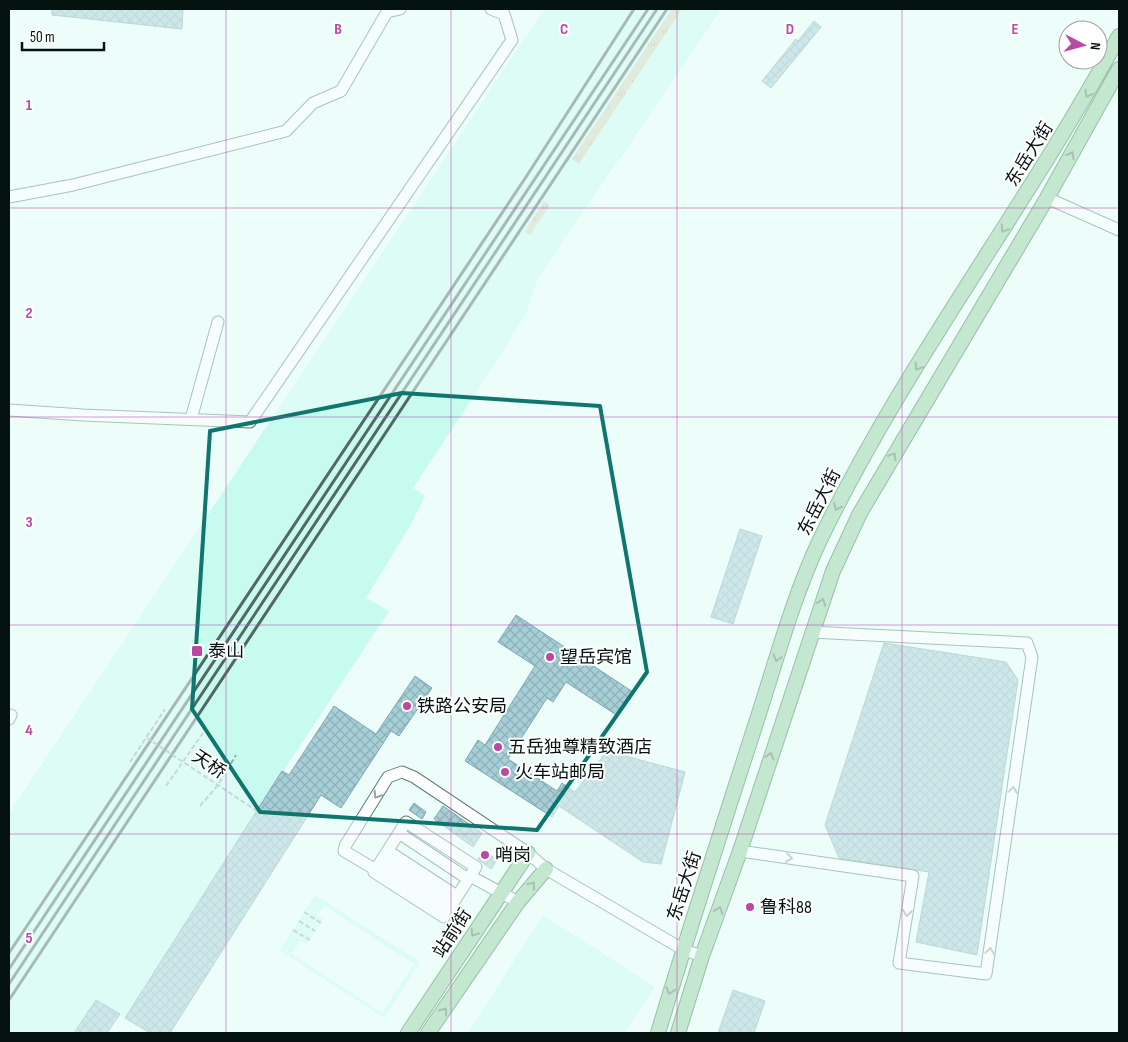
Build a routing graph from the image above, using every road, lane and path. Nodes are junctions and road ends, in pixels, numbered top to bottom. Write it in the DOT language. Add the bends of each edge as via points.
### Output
graph roads {
  1 [pos="400,9"];
  2 [pos="491,9"];
  3 [pos="1119,36"];
  4 [pos="1119,69"];
  5 [pos="1031,188"];
  6 [pos="9,197"];
  7 [pos="1047,198"];
  8 [pos="1119,230"];
  9 [pos="218,322"];
  10 [pos="9,410"];
  11 [pos="191,419"];
  12 [pos="811,632"];
  13 [pos="165,709"];
  14 [pos="203,733"];
  15 [pos="147,738"];
  16 [pos="236,755"];
  17 [pos="130,762"];
  18 [pos="184,762"];
  19 [pos="218,785"];
  20 [pos="166,786"];
  21 [pos="200,806"];
  22 [pos="257,811"];
  23 [pos="389,848"];
  24 [pos="740,851"];
  25 [pos="528,853"];
  26 [pos="546,869"];
  27 [pos="462,889"];
  28 [pos="501,892"];
  29 [pos="518,902"];
  30 [pos="304,912"];
  31 [pos="299,921"];
  32 [pos="321,923"];
  33 [pos="293,930"];
  34 [pos="315,931"];
  35 [pos="310,940"];
  36 [pos="684,950"];
  37 [pos="702,956"];
  38 [pos="408,1033"];
  39 [pos="428,1033"];
  40 [pos="658,1033"];
  41 [pos="678,1033"];
  1 -- 6 [label="street" via="387,12 341,90 313,104 286,131 83,183"];
  2 -- 11 [label="street" via="504,14 512,40 250,422"];
  3 -- 5 [label="main road, 东岳大街, one-way"];
  7 -- 4 [label="main road, 东岳大街, one-way"];
  5 -- 7 [label="main road"];
  5 -- 36 [label="main road, 东岳大街, one-way" via="972,278 862,460 818,546 790,618"];
  7 -- 8 [label="street"];
  12 -- 7 [label="main road, 东岳大街, one-way" via="833,571 860,513"];
  9 -- 11 [label="street"];
  10 -- 11 [label="street"];
  24 -- 12 [label="main road, 东岳大街, one-way"];
  24 -- 12 [label="street, one-way" via="913,876 899,963 986,974 1032,657 1027,643"];
  13 -- 15 [label="path"];
  14 -- 18 [label="path"];
  15 -- 17 [label="path"];
  15 -- 18 [label="path, 天桥, bridge"];
  16 -- 19 [label="path"];
  18 -- 19 [label="path, 天桥, bridge"];
  18 -- 20 [label="path"];
  19 -- 21 [label="path"];
  19 -- 22 [label="path, 天桥, bridge"];
  25 -- 23 [label="street, one-way" via="402,772 388,777 344,851"];
  23 -- 27 [label="street"];
  23 -- 27 [label="street"];
  23 -- 27 [label="street"];
  37 -- 24 [label="main road, 东岳大街, one-way"];
  25 -- 26 [label="street"];
  25 -- 28 [label="main road, 站前街"];
  29 -- 26 [label="main road, one-way"];
  26 -- 36 [label="street"];
  27 -- 28 [label="street"];
  28 -- 29 [label="street"];
  28 -- 38 [label="main road, 站前街, one-way"];
  39 -- 29 [label="main road, one-way"];
  30 -- 32 [label="path"];
  31 -- 34 [label="path"];
  33 -- 35 [label="path"];
  36 -- 37 [label="street"];
  36 -- 40 [label="main road, 东岳大街, one-way"];
  37 -- 41 [label="main road, 东岳大街"];
}
